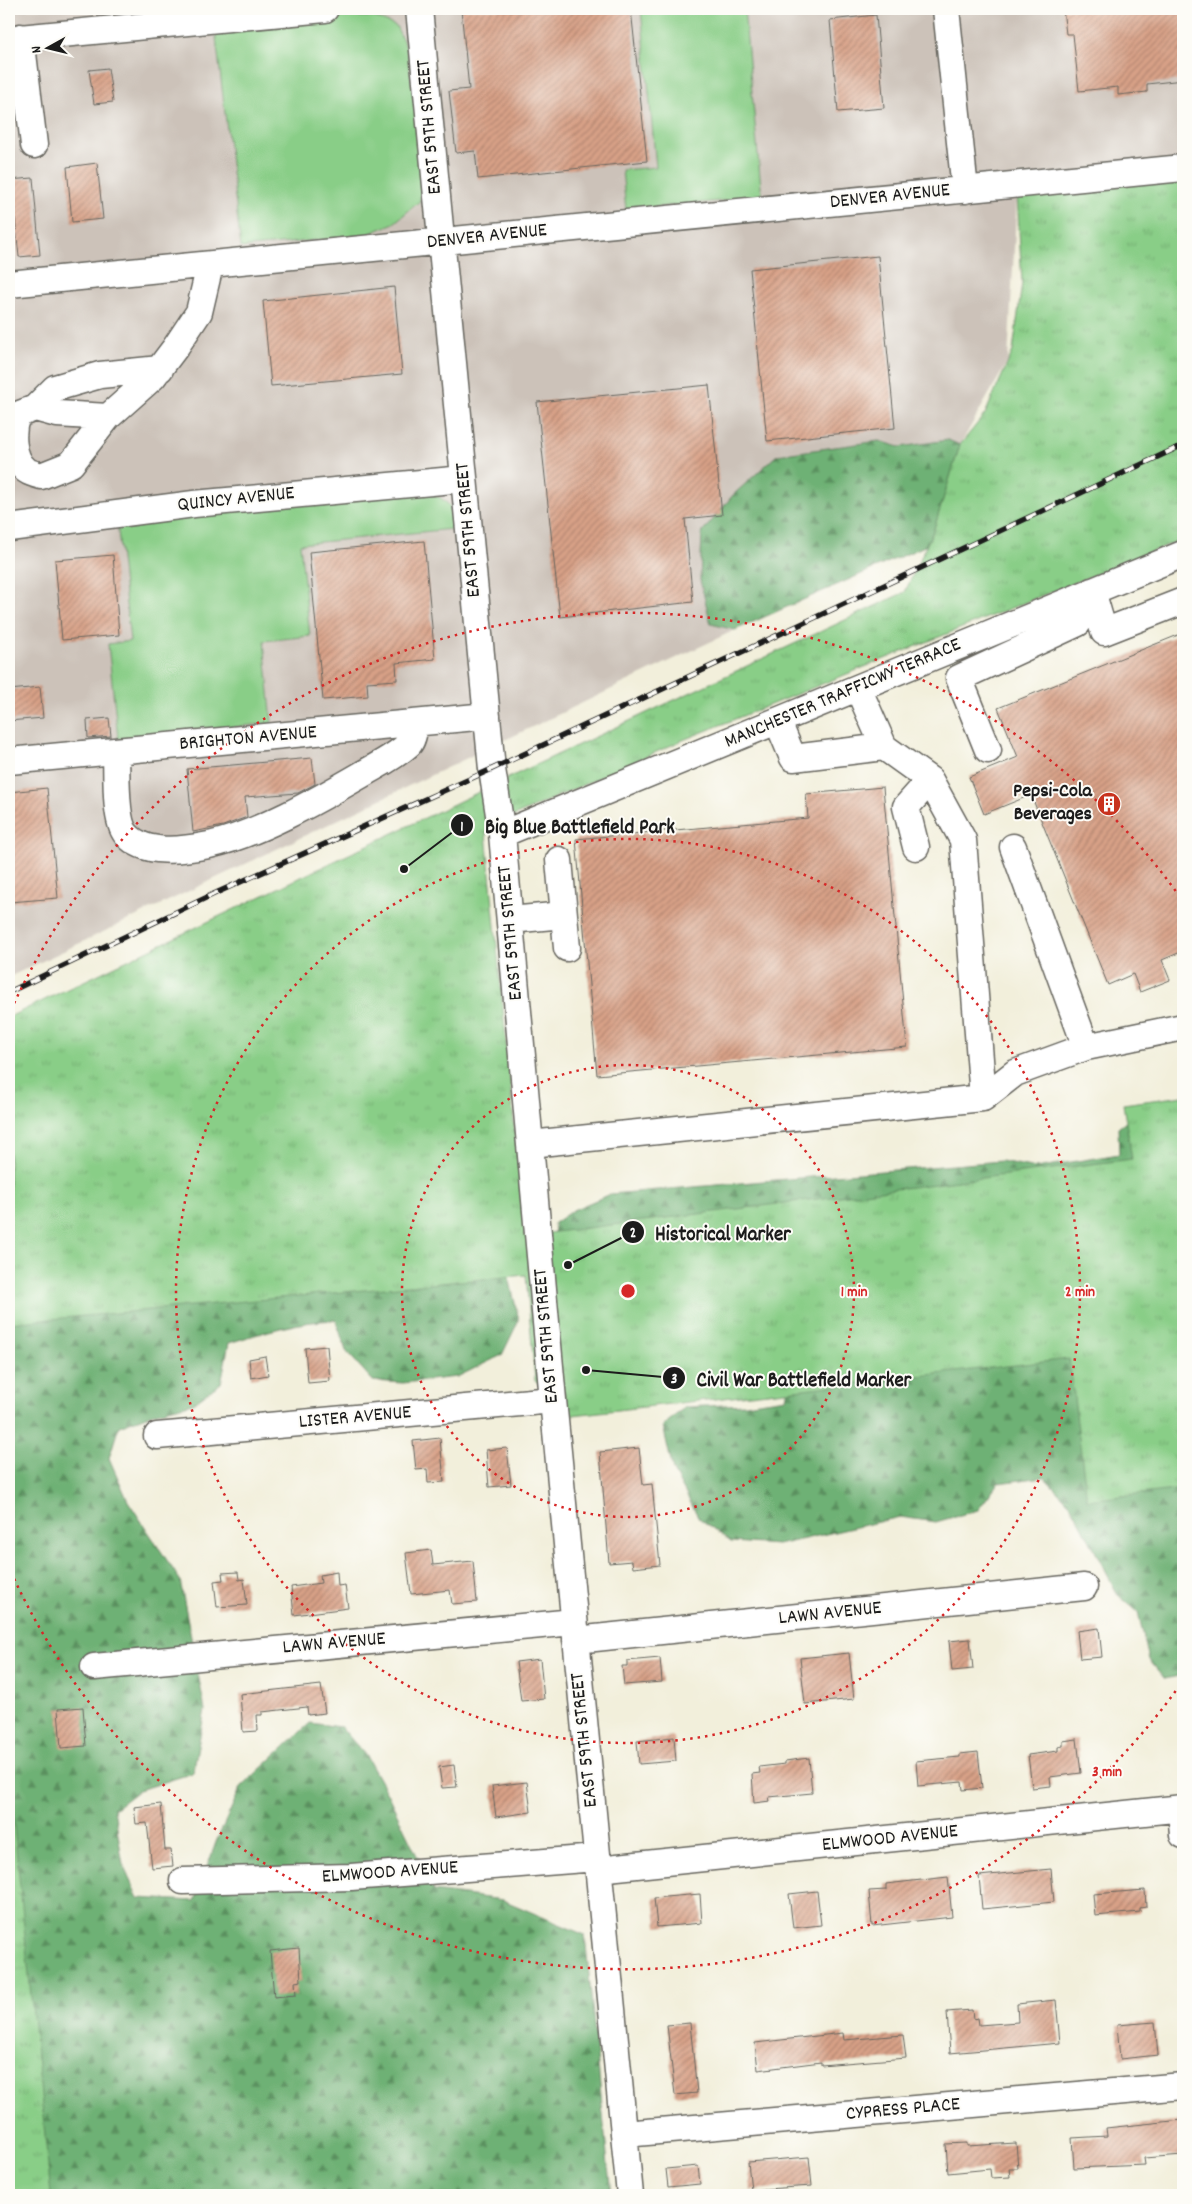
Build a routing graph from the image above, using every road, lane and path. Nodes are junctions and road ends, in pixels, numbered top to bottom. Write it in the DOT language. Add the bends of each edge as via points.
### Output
graph roads {
  1 [pos="326,9"];
  2 [pos="419,9"];
  3 [pos="946,9"];
  4 [pos="266,12"];
  5 [pos="15,38"];
  6 [pos="34,145"];
  7 [pos="1183,168"];
  8 [pos="965,190"];
  9 [pos="441,242"];
  10 [pos="210,265"];
  11 [pos="9,284"];
  12 [pos="160,368"];
  13 [pos="35,408"];
  14 [pos="108,418"];
  15 [pos="464,478"];
  16 [pos="9,528"];
  17 [pos="1183,554"];
  18 [pos="1092,591"];
  19 [pos="1183,602"];
  20 [pos="858,688"];
  21 [pos="487,716"];
  22 [pos="778,722"];
  23 [pos="416,723"];
  24 [pos="884,747"];
  25 [pos="988,750"];
  26 [pos="116,751"];
  27 [pos="9,761"];
  28 [pos="930,780"];
  29 [pos="502,834"];
  30 [pos="916,847"];
  31 [pos="1013,847"];
  32 [pos="559,860"];
  33 [pos="564,914"];
  34 [pos="510,920"];
  35 [pos="567,948"];
  36 [pos="1183,1027"];
  37 [pos="1086,1047"];
  38 [pos="983,1098"];
  39 [pos="530,1144"];
  40 [pos="553,1400"];
  41 [pos="157,1436"];
  42 [pos="1084,1587"];
  43 [pos="575,1631"];
  44 [pos="94,1666"];
  45 [pos="1182,1809"];
  46 [pos="1183,1835"];
  47 [pos="597,1863"];
  48 [pos="182,1881"];
  49 [pos="1183,2086"];
  50 [pos="624,2134"];
  51 [pos="630,2195"];
  1 -- 4 [label="street"];
  2 -- 9 [label="street, EAST 59TH STREET"];
  3 -- 8 [label="street"];
  4 -- 5 [label="street"];
  5 -- 6 [label="street"];
  7 -- 8 [label="street, DENVER AVENUE"];
  8 -- 9 [label="street, DENVER AVENUE"];
  9 -- 10 [label="street, DENVER AVENUE"];
  9 -- 15 [label="street, EAST 59TH STREET"];
  10 -- 11 [label="street, DENVER AVENUE"];
  10 -- 12 [label="street" via="199,312"];
  12 -- 13 [label="street" via="100,375 55,388"];
  12 -- 14 [label="street"];
  13 -- 14 [label="street" via="57,414"];
  13 -- 14 [label="street" via="17,415 12,427 15,456 26,470 41,476 71,464"];
  15 -- 16 [label="street, QUINCY AVENUE" via="194,504"];
  15 -- 21 [label="street, EAST 59TH STREET"];
  17 -- 18 [label="street, MANCHESTER TRAFFICWY TERRACE"];
  18 -- 19 [label="street" via="1104,632"];
  18 -- 20 [label="street, MANCHESTER TRAFFICWY TERRACE"];
  18 -- 25 [label="street" via="1078,623 959,678"];
  20 -- 22 [label="street, MANCHESTER TRAFFICWY TERRACE"];
  20 -- 24 [label="street"];
  21 -- 23 [label="street, BRIGHTON AVENUE"];
  21 -- 29 [label="street, EAST 59TH STREET"];
  22 -- 24 [label="street" via="793,758"];
  22 -- 29 [label="street, MANCHESTER TRAFFICWY TERRACE"];
  23 -- 26 [label="street, BRIGHTON AVENUE"];
  23 -- 26 [label="street" via="410,743 330,793 252,831 210,845 180,850 145,848 125,833 119,816"];
  24 -- 28 [label="street"];
  26 -- 27 [label="street, BRIGHTON AVENUE"];
  28 -- 30 [label="street" via="906,807"];
  28 -- 38 [label="street" via="963,840"];
  29 -- 34 [label="street, EAST 59TH STREET"];
  31 -- 37 [label="street"];
  32 -- 33 [label="street"];
  33 -- 34 [label="street"];
  33 -- 35 [label="street"];
  34 -- 39 [label="street, EAST 59TH STREET"];
  36 -- 37 [label="street"];
  37 -- 38 [label="street" via="1015,1072"];
  38 -- 39 [label="street"];
  39 -- 40 [label="street, EAST 59TH STREET"];
  40 -- 41 [label="street, LISTER AVENUE"];
  40 -- 43 [label="street, EAST 59TH STREET"];
  42 -- 43 [label="street, LAWN AVENUE"];
  43 -- 44 [label="street, LAWN AVENUE"];
  43 -- 47 [label="street, EAST 59TH STREET"];
  45 -- 46 [label="street"];
  45 -- 47 [label="street, ELMWOOD AVENUE"];
  47 -- 48 [label="street, ELMWOOD AVENUE" via="351,1877"];
  47 -- 50 [label="street, EAST 59TH STREET"];
  49 -- 50 [label="street, CYPRESS PLACE"];
  50 -- 51 [label="street, EAST 59TH STREET"];
}
